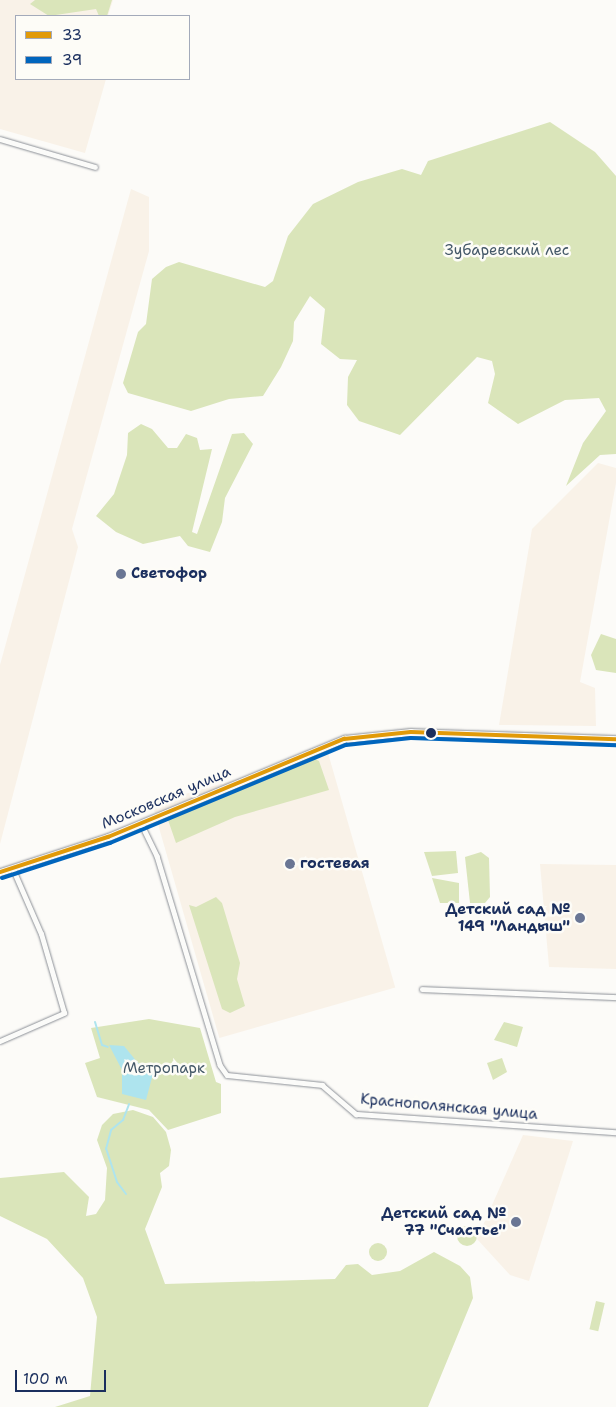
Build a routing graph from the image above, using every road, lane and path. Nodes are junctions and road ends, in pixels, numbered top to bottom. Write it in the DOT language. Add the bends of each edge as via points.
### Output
graph roads {
  1 [pos="0,139"];
  2 [pos="95,167"];
  3 [pos="616,739"];
  4 [pos="141,823"];
  5 [pos="13,870"];
  6 [pos="0,872"];
  7 [pos="422,990"];
  8 [pos="616,997"];
  9 [pos="0,1041"];
  10 [pos="616,1132"];
  1 -- 2 [label="street"];
  3 -- 4 [label="main road, Московская улица" via="403,732 340,740"];
  4 -- 5 [label="main road, Московская улица"];
  4 -- 10 [label="street, Краснополянская улица" via="157,856 220,1065 227,1075 322,1086 356,1114"];
  5 -- 6 [label="main road, Московская улица"];
  5 -- 9 [label="street" via="41,934 64,1013"];
  7 -- 8 [label="street"];
}
